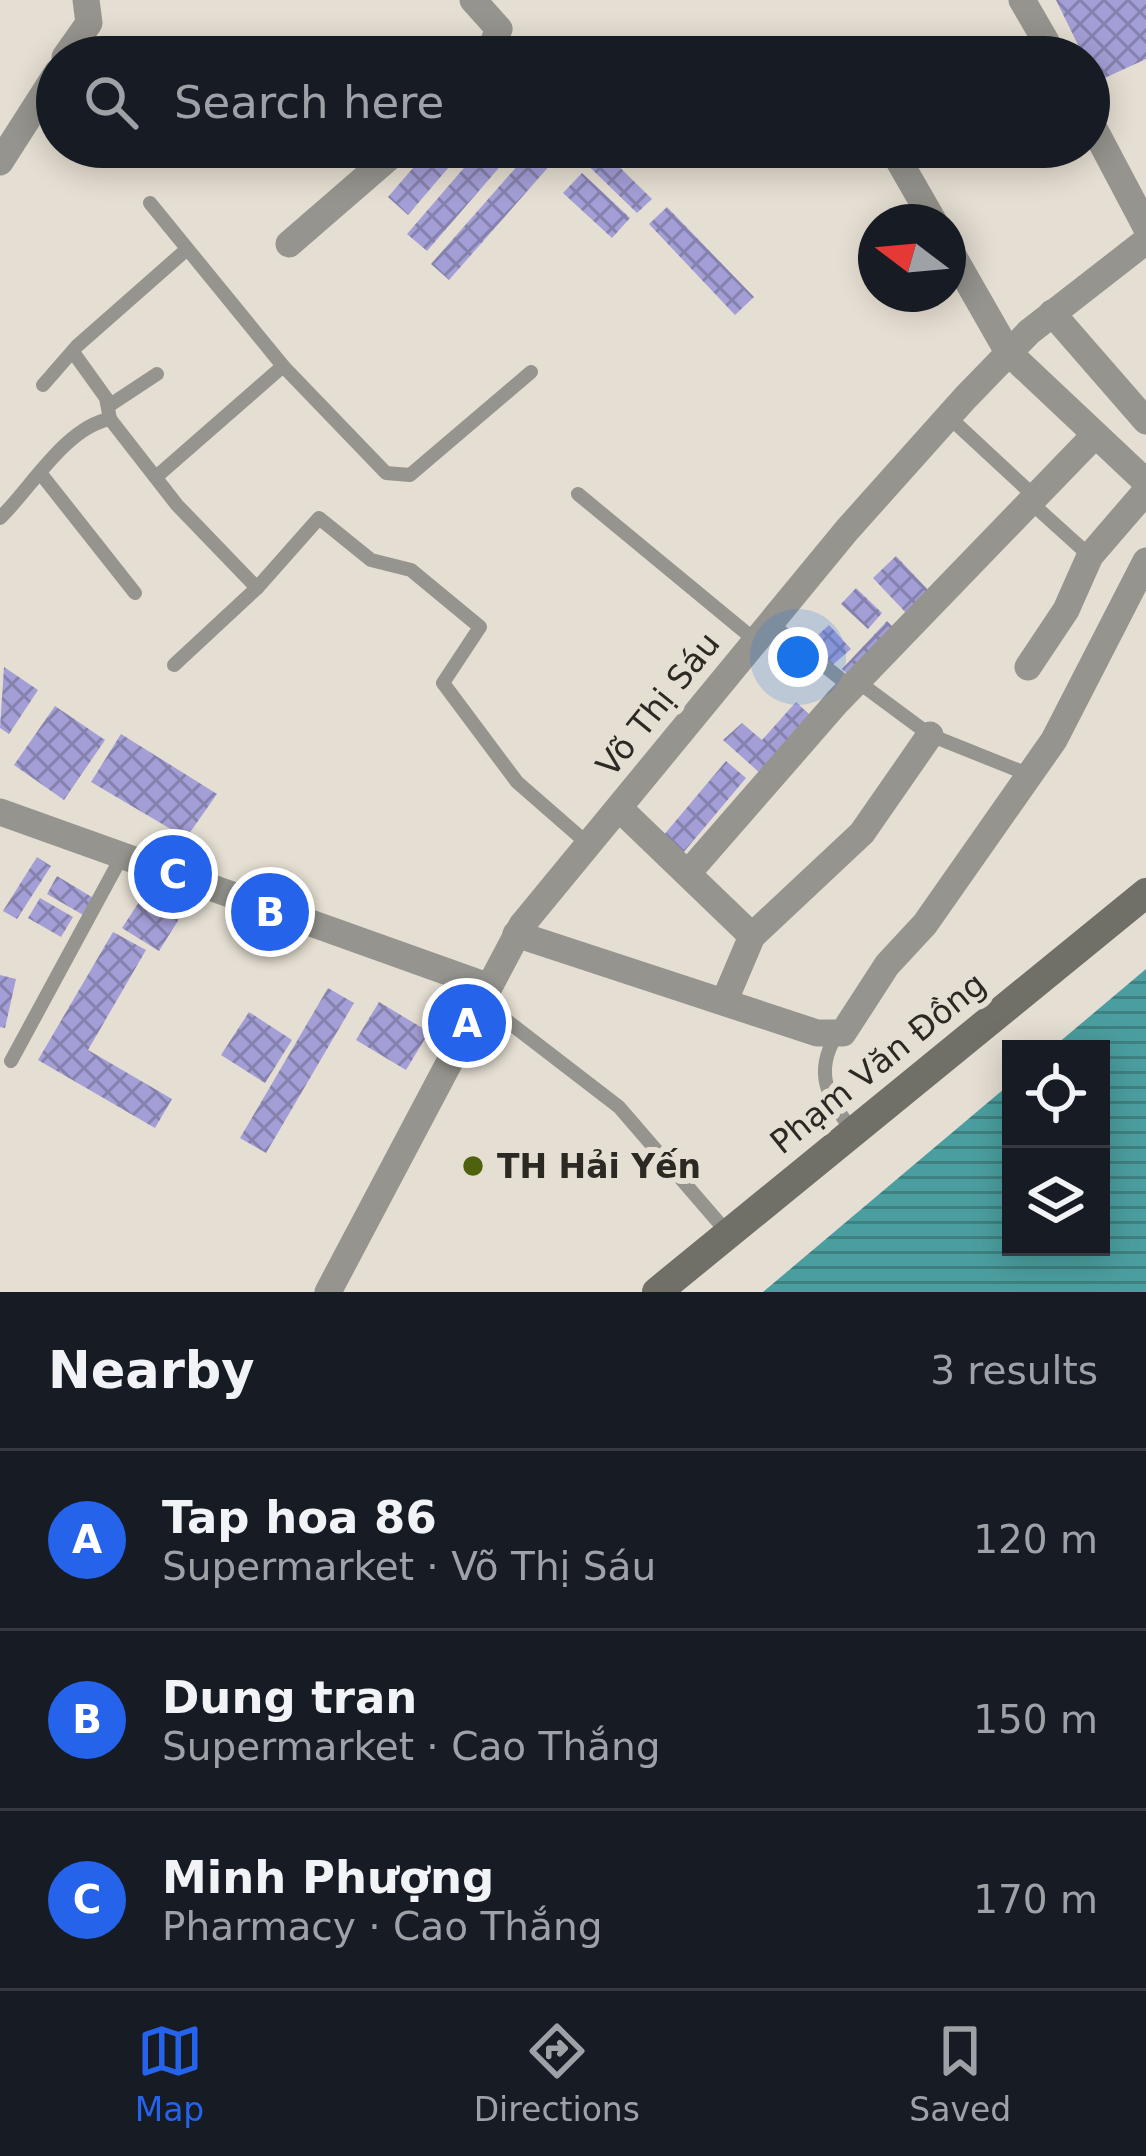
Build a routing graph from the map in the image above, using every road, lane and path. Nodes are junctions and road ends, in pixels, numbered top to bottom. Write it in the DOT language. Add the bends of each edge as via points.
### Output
graph roads {
  1 [pos="86,0"];
  2 [pos="472,0"];
  3 [pos="1022,0"];
  4 [pos="79,36"];
  5 [pos="496,36"];
  6 [pos="1043,36"];
  7 [pos="36,106"];
  8 [pos="1110,159"];
  9 [pos="0,162"];
  10 [pos="377,168"];
  11 [pos="903,168"];
  12 [pos="150,202"];
  13 [pos="924,204"];
  14 [pos="1146,227"];
  15 [pos="1146,241"];
  16 [pos="289,244"];
  17 [pos="186,250"];
  18 [pos="966,278"];
  19 [pos="1052,313"];
  20 [pos="73,352"];
  21 [pos="1008,352"];
  22 [pos="283,366"];
  23 [pos="531,372"];
  24 [pos="157,374"];
  25 [pos="43,385"];
  26 [pos="110,412"];
  27 [pos="949,417"];
  28 [pos="1146,421"];
  29 [pos="1094,436"];
  30 [pos="41,474"];
  31 [pos="156,477"];
  32 [pos="1146,482"];
  33 [pos="1146,491"];
  34 [pos="578,494"];
  35 [pos="1031,497"];
  36 [pos="0,518"];
  37 [pos="1090,556"];
  38 [pos="1144,572"];
  39 [pos="257,589"];
  40 [pos="135,593"];
  41 [pos="763,632"];
  42 [pos="174,664"];
  43 [pos="1028,667"];
  44 [pos="854,684"];
  45 [pos="930,735"];
  46 [pos="1030,775"];
  47 [pos="619,808"];
  48 [pos="0,812"];
  49 [pos="589,844"];
  50 [pos="122,856"];
  51 [pos="688,873"];
  52 [pos="1146,893"];
  53 [pos="516,934"];
  54 [pos="752,936"];
  55 [pos="483,993"];
  56 [pos="724,1002"];
  57 [pos="836,1036"];
  58 [pos="11,1060"];
  59 [pos="852,1131"];
  60 [pos="726,1231"];
  61 [pos="328,1292"];
  62 [pos="657,1292"];
  1 -- 4 [label="street" via="89,22"];
  2 -- 5 [label="street" via="499,29"];
  3 -- 6 [label="street"];
  7 -- 9 [label="street"];
  8 -- 14 [label="street"];
  10 -- 16 [label="street"];
  11 -- 13 [label="street"];
  12 -- 17 [label="lane"];
  15 -- 19 [label="street, Võ Thị Sáu"];
  17 -- 20 [label="lane"];
  17 -- 22 [label="lane"];
  18 -- 21 [label="street"];
  19 -- 21 [label="street, Võ Thị Sáu"];
  19 -- 28 [label="street"];
  20 -- 25 [label="lane"];
  20 -- 26 [label="lane"];
  21 -- 27 [label="street, Võ Thị Sáu"];
  21 -- 29 [label="street"];
  22 -- 23 [label="lane" via="398,478"];
  22 -- 31 [label="lane"];
  24 -- 26 [label="lane"];
  26 -- 30 [label="lane"];
  26 -- 31 [label="lane"];
  27 -- 35 [label="lane"];
  27 -- 41 [label="street, Võ Thị Sáu"];
  29 -- 32 [label="street"];
  29 -- 35 [label="street"];
  30 -- 36 [label="lane"];
  30 -- 40 [label="lane"];
  31 -- 39 [label="lane"];
  33 -- 37 [label="street"];
  34 -- 41 [label="lane"];
  35 -- 37 [label="lane"];
  35 -- 44 [label="street"];
  37 -- 43 [label="street"];
  38 -- 46 [label="street"];
  39 -- 42 [label="lane"];
  39 -- 49 [label="lane" via="319,518 371,560 411,570 480,627 443,683 517,782"];
  41 -- 44 [label="lane"];
  41 -- 47 [label="street, Võ Thị Sáu"];
  44 -- 45 [label="lane"];
  44 -- 51 [label="street"];
  45 -- 46 [label="lane"];
  45 -- 54 [label="street" via="862,833"];
  46 -- 57 [label="street"];
  47 -- 49 [label="street, Võ Thị Sáu"];
  47 -- 51 [label="street"];
  48 -- 50 [label="street"];
  49 -- 53 [label="street, Võ Thị Sáu"];
  50 -- 55 [label="street"];
  50 -- 58 [label="lane"];
  51 -- 54 [label="street"];
  52 -- 59 [label="street, Phạm Văn Đồng"];
  53 -- 55 [label="street, Võ Thị Sáu"];
  53 -- 56 [label="street"];
  54 -- 56 [label="street"];
  55 -- 60 [label="lane" via="619,1107"];
  55 -- 61 [label="street, Võ Thị Sáu"];
  56 -- 57 [label="street"];
  57 -- 59 [label="lane" via="823,1058 826,1094"];
  59 -- 60 [label="street, Phạm Văn Đồng"];
  60 -- 62 [label="street, Phạm Văn Đồng"];
}
